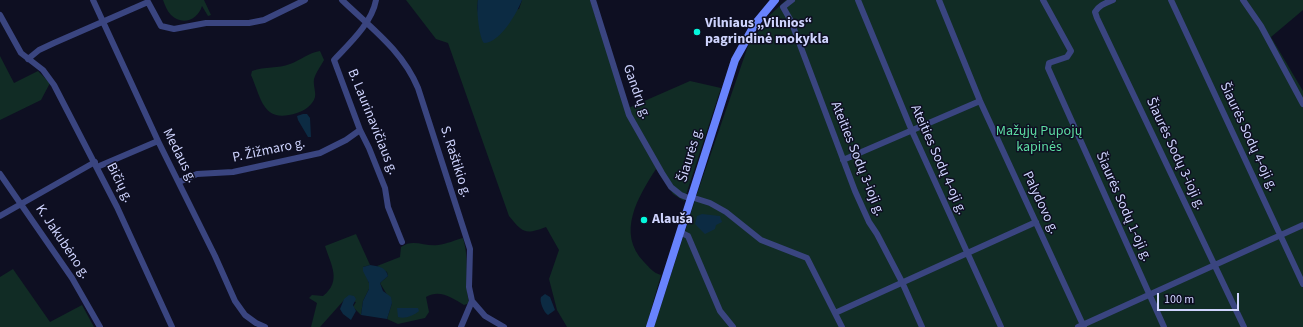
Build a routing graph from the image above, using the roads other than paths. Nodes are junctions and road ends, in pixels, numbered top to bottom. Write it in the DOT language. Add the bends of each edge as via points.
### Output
graph roads {
  1 [pos="93,0"];
  2 [pos="305,0"];
  3 [pos="342,0"];
  4 [pos="376,0"];
  5 [pos="593,0"];
  6 [pos="775,0"];
  7 [pos="792,0"];
  8 [pos="858,0"];
  9 [pos="939,0"];
  10 [pos="1043,0"];
  11 [pos="1113,0"];
  12 [pos="1171,0"];
  13 [pos="1243,0"];
  14 [pos="148,1"];
  15 [pos="783,7"];
  16 [pos="0,15"];
  17 [pos="366,21"];
  18 [pos="104,22"];
  19 [pos="28,58"];
  20 [pos="980,101"];
  21 [pos="1303,104"];
  22 [pos="360,130"];
  23 [pos="912,131"];
  24 [pos="158,141"];
  25 [pos="843,160"];
  26 [pos="96,164"];
  27 [pos="0,174"];
  28 [pos="179,182"];
  29 [pos="691,198"];
  30 [pos="21,204"];
  31 [pos="0,216"];
  32 [pos="1036,222"];
  33 [pos="1303,225"];
  34 [pos="680,232"];
  35 [pos="1281,236"];
  36 [pos="402,242"];
  37 [pos="968,253"];
  38 [pos="1215,265"];
  39 [pos="902,282"];
  40 [pos="1303,284"];
  41 [pos="1149,295"];
  42 [pos="472,301"];
  43 [pos="835,313"];
  44 [pos="1082,326"];
  45 [pos="100,327"];
  46 [pos="172,327"];
  47 [pos="265,327"];
  48 [pos="461,327"];
  49 [pos="504,327"];
  50 [pos="650,327"];
  51 [pos="733,327"];
  52 [pos="842,327"];
  53 [pos="922,327"];
  54 [pos="1001,327"];
  55 [pos="1164,327"];
  56 [pos="1244,327"];
  1 -- 18 [label="street, Medaus g."];
  2 -- 14 [label="street" via="270,17 250,23 206,23 174,29 161,26"];
  3 -- 17 [label="street, S. Raštikio g."];
  4 -- 17 [label="street"];
  5 -- 29 [label="street, Gandrų g." via="629,115 671,187 681,196"];
  6 -- 15 [label="street, Ateities Sodų 3-ioji g."];
  6 -- 29 [label="main road, Šiaurės g." via="755,24 735,60"];
  7 -- 15 [label="street"];
  8 -- 23 [label="street, Ateities Sodų 4-oji g."];
  9 -- 20 [label="street, Palydovo g."];
  10 -- 41 [label="street, Šiaurės Sodų 1-oji g." via="1071,51 1067,57 1049,63 1048,68"];
  11 -- 38 [label="street, Šiaurės Sodų 3-ioji g." via="1102,4 1095,12"];
  12 -- 35 [label="street, Šiaurės Sodų 4-oji g."];
  13 -- 21 [label="street" via="1261,26"];
  14 -- 18 [label="street"];
  15 -- 25 [label="street, Ateities Sodų 3-ioji g." via="791,20"];
  16 -- 19 [label="street, Bičių g." via="18,49"];
  17 -- 22 [label="street, B. Laurinavičiaus g." via="334,60"];
  17 -- 42 [label="street, S. Raštikio g." via="398,52 418,88 470,248 469,287"];
  18 -- 19 [label="street" via="49,45"];
  18 -- 24 [label="street, Medaus g."];
  19 -- 26 [label="street, Bičių g." via="43,70 51,82"];
  20 -- 23 [label="street"];
  20 -- 32 [label="street, Palydovo g."];
  22 -- 28 [label="street, P. Žižmaro g." via="320,153 233,172 197,174"];
  22 -- 36 [label="street, B. Laurinavičiaus g." via="370,148 385,188 388,207"];
  23 -- 25 [label="street"];
  23 -- 37 [label="street, Ateities Sodų 4-oji g."];
  24 -- 26 [label="street"];
  24 -- 28 [label="street, Medaus g."];
  25 -- 39 [label="street, Ateities Sodų 3-ioji g." via="869,222"];
  26 -- 30 [label="street"];
  26 -- 46 [label="street, Bičių g." via="130,232"];
  27 -- 30 [label="street, K. Jakubėno g."];
  28 -- 47 [label="street, Medaus g." via="235,301 250,320"];
  29 -- 34 [label="main road, Šiaurės g."];
  29 -- 43 [label="street, Gandrų g." via="710,202 762,240 807,258"];
  30 -- 31 [label="street"];
  30 -- 45 [label="street, K. Jakubėno g." via="72,278"];
  32 -- 37 [label="street"];
  32 -- 44 [label="street, Palydovo g."];
  33 -- 35 [label="street"];
  34 -- 50 [label="main road, Šiaurės g."];
  34 -- 51 [label="street" via="688,236 720,310"];
  35 -- 38 [label="street"];
  35 -- 40 [label="street, Šiaurės Sodų 4-oji g."];
  37 -- 39 [label="street"];
  37 -- 54 [label="street, Ateities Sodų 4-oji g."];
  38 -- 41 [label="street"];
  38 -- 56 [label="street, Šiaurės Sodų 3-ioji g."];
  39 -- 43 [label="street"];
  39 -- 53 [label="street, Ateities Sodų 3-ioji g."];
  41 -- 44 [label="street"];
  41 -- 55 [label="street, Šiaurės Sodų 1-oji g."];
  42 -- 48 [label="street"];
  42 -- 49 [label="street" via="485,316"];
  43 -- 52 [label="street, Gandrų g."];
}
